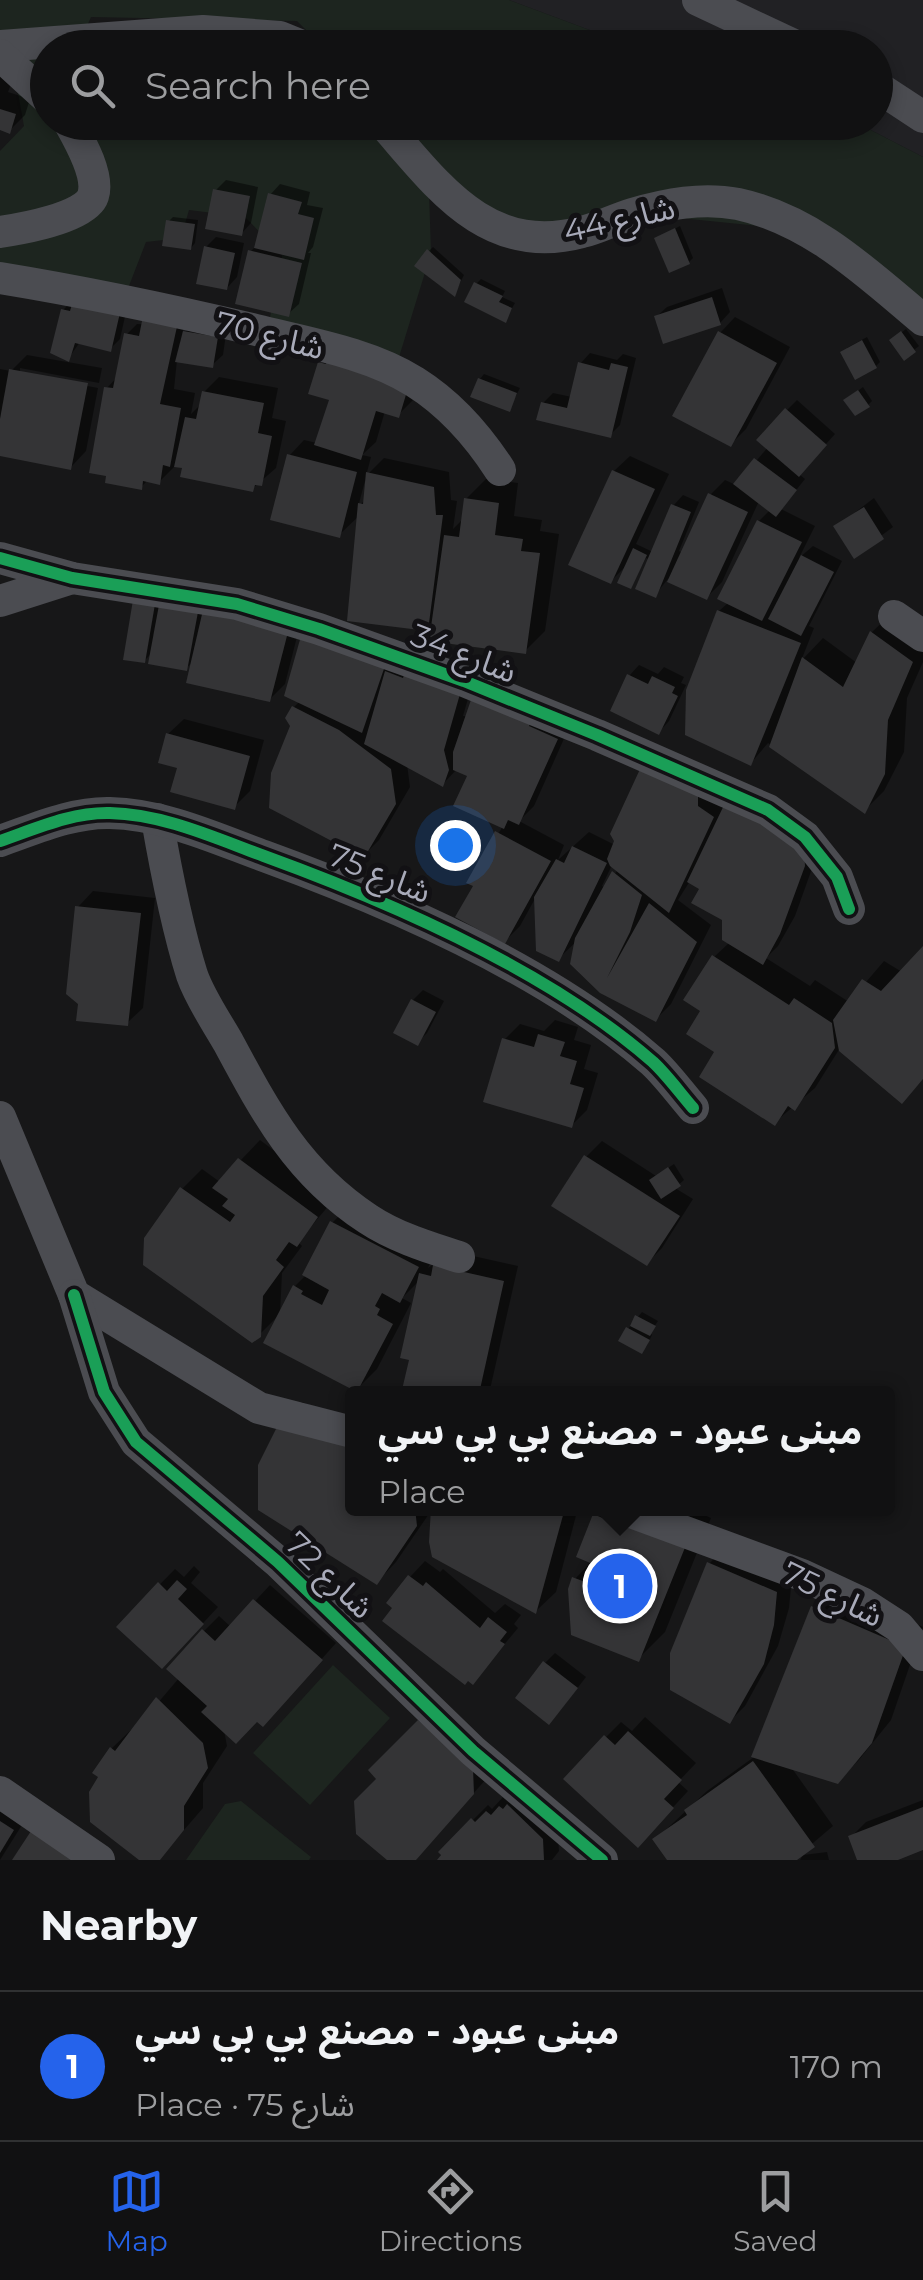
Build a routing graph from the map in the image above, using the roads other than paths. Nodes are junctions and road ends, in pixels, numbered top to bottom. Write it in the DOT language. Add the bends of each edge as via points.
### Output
graph roads {
  1 [pos="698,0"];
  2 [pos="762,30"];
  3 [pos="30,44"];
  4 [pos="0,46"];
  5 [pos="0,55"];
  6 [pos="30,82"];
  7 [pos="893,97"];
  8 [pos="923,117"];
  9 [pos="78,140"];
  10 [pos="396,140"];
  11 [pos="0,232"];
  12 [pos="0,278"];
  13 [pos="923,320"];
  14 [pos="500,470"];
  15 [pos="0,558"];
  16 [pos="72,578"];
  17 [pos="0,601"];
  18 [pos="894,616"];
  19 [pos="923,636"];
  20 [pos="157,818"];
  21 [pos="0,841"];
  22 [pos="849,909"];
  23 [pos="693,1108"];
  24 [pos="0,1117"];
  25 [pos="459,1257"];
  26 [pos="74,1295"];
  27 [pos="345,1430"];
  28 [pos="642,1516"];
  29 [pos="923,1655"];
  30 [pos="0,1792"];
  31 [pos="99,1860"];
  32 [pos="602,1860"];
  1 -- 2 [label="street"];
  3 -- 4 [label="street"];
  5 -- 6 [label="street"];
  7 -- 8 [label="street"];
  9 -- 11 [label="street" via="94,196 63,216"];
  10 -- 13 [label="street, شارع 44" via="472,215 523,234 580,233 700,201 738,204 810,231"];
  12 -- 14 [label="street, شارع 70" via="117,297 372,362 446,406"];
  15 -- 16 [label="street, شارع 34"];
  16 -- 17 [label="street, شارع 34"];
  16 -- 22 [label="street, شارع 34" via="237,604 319,628 596,735 768,810 805,837 837,877"];
  18 -- 19 [label="street"];
  20 -- 21 [label="street, شارع 75" via="108,812"];
  20 -- 23 [label="street, شارع 75" via="438,926 594,1016 655,1064"];
  20 -- 25 [label="street" via="193,978 290,1150 370,1221"];
  24 -- 26 [label="street"];
  26 -- 27 [label="street" via="259,1408"];
  26 -- 32 [label="street, شارع 72" via="104,1392 136,1442 278,1562 473,1750"];
  28 -- 29 [label="street, شارع 75" via="862,1602 900,1627"];
  30 -- 31 [label="street"];
}
